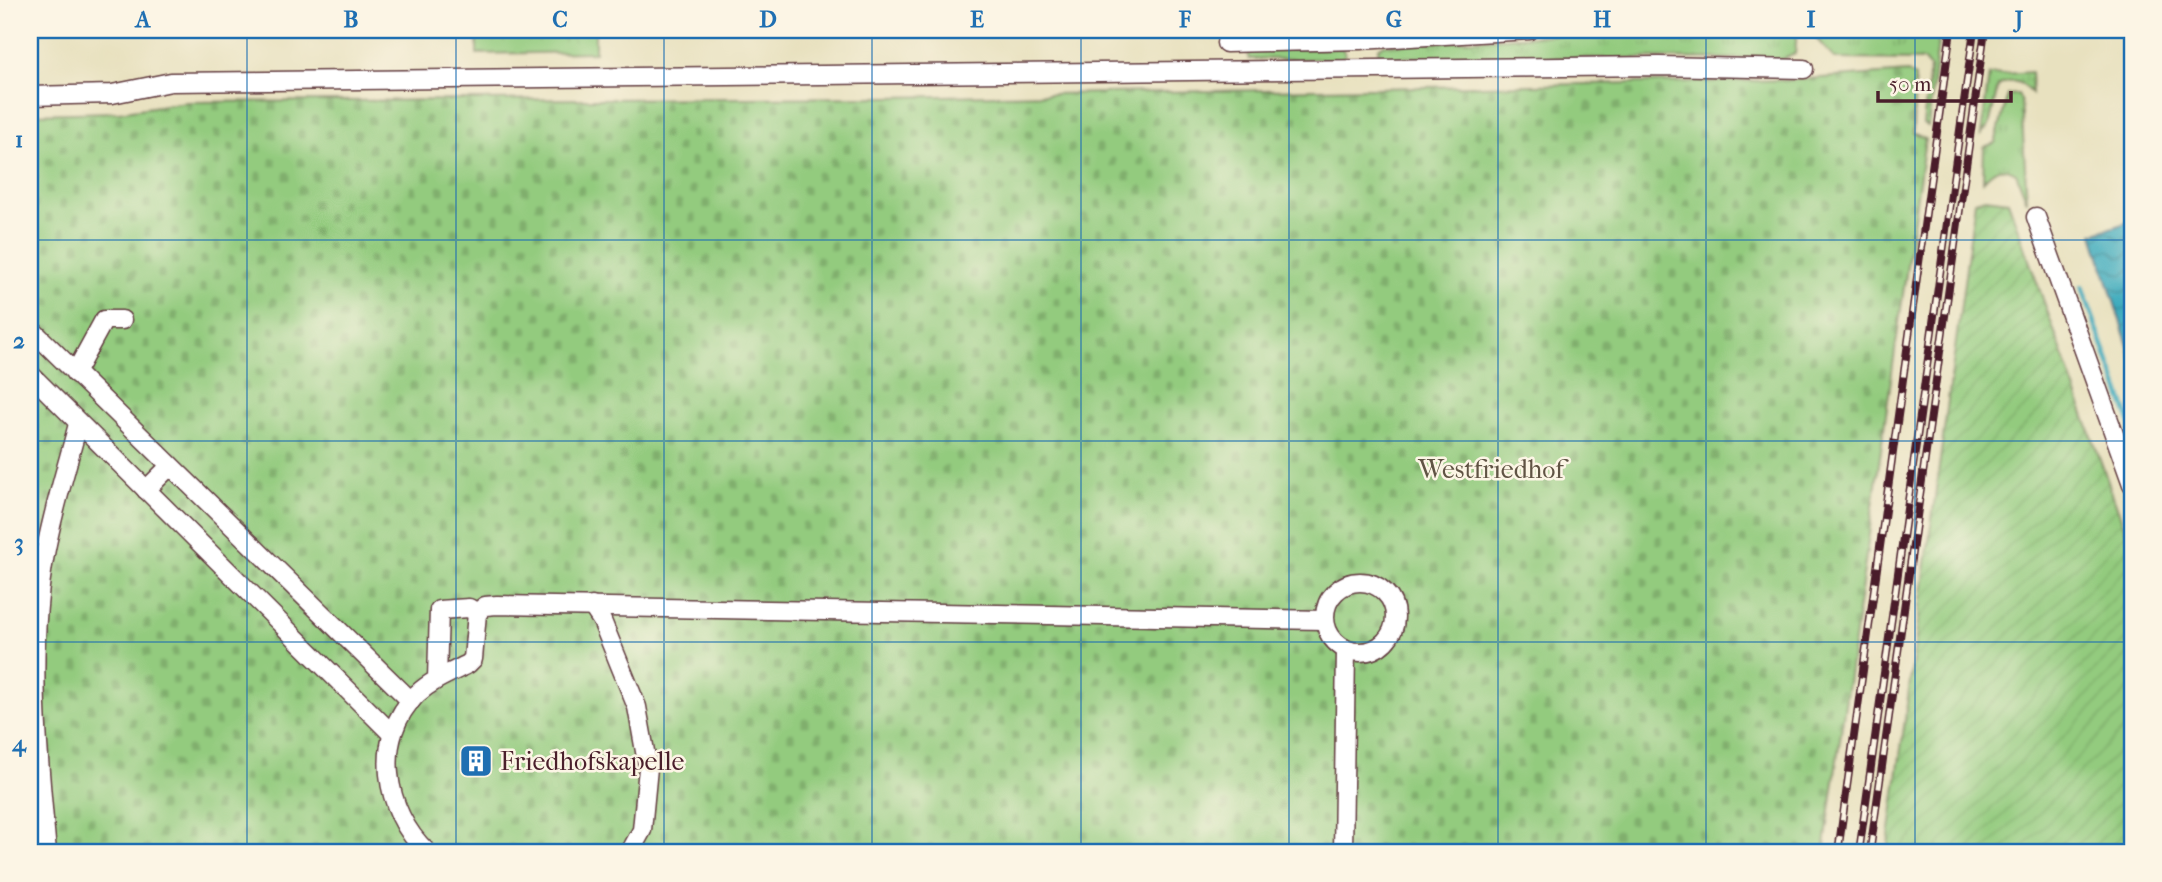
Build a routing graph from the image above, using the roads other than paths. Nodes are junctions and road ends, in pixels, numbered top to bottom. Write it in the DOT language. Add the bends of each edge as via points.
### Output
graph roads {
  1 [pos="1529,30"];
  2 [pos="1226,36"];
  3 [pos="1360,40"];
  4 [pos="1360,69"];
  5 [pos="1804,69"];
  6 [pos="1225,70"];
  7 [pos="30,96"];
  8 [pos="2036,217"];
  9 [pos="122,320"];
  10 [pos="30,328"];
  11 [pos="30,374"];
  12 [pos="78,376"];
  13 [pos="57,402"];
  14 [pos="78,425"];
  15 [pos="170,466"];
  16 [pos="2132,484"];
  17 [pos="146,490"];
  18 [pos="592,606"];
  19 [pos="477,613"];
  20 [pos="1324,620"];
  21 [pos="1346,650"];
  22 [pos="437,679"];
  23 [pos="411,701"];
  24 [pos="392,734"];
  25 [pos="47,852"];
  26 [pos="427,852"];
  27 [pos="630,852"];
  28 [pos="1343,852"];
  1 -- 3 [label="street"];
  2 -- 3 [label="street"];
  2 -- 6 [label="street"];
  3 -- 4 [label="street"];
  4 -- 5 [label="street"];
  4 -- 6 [label="street"];
  6 -- 7 [label="street" via="171,82 112,94"];
  8 -- 16 [label="street"];
  9 -- 12 [label="street" via="104,320"];
  10 -- 12 [label="street"];
  11 -- 13 [label="street"];
  12 -- 13 [label="street"];
  12 -- 15 [label="street"];
  13 -- 14 [label="street"];
  14 -- 17 [label="street"];
  14 -- 25 [label="street" via="45,554 37,624 40,781"];
  15 -- 17 [label="street"];
  15 -- 23 [label="street"];
  17 -- 24 [label="street"];
  18 -- 19 [label="street" via="492,605"];
  18 -- 20 [label="street"];
  18 -- 27 [label="street" via="637,707 648,768 642,830"];
  19 -- 22 [label="street" via="473,659"];
  19 -- 22 [label="street" via="469,608 439,610"];
  20 -- 21 [label="street" via="1335,642"];
  20 -- 21 [label="street" via="1327,602 1344,584 1363,581 1389,595 1396,618 1387,640 1370,651"];
  21 -- 28 [label="street"];
  22 -- 23 [label="street"];
  23 -- 24 [label="street"];
  24 -- 26 [label="street" via="388,767 394,800 409,832"];
}
